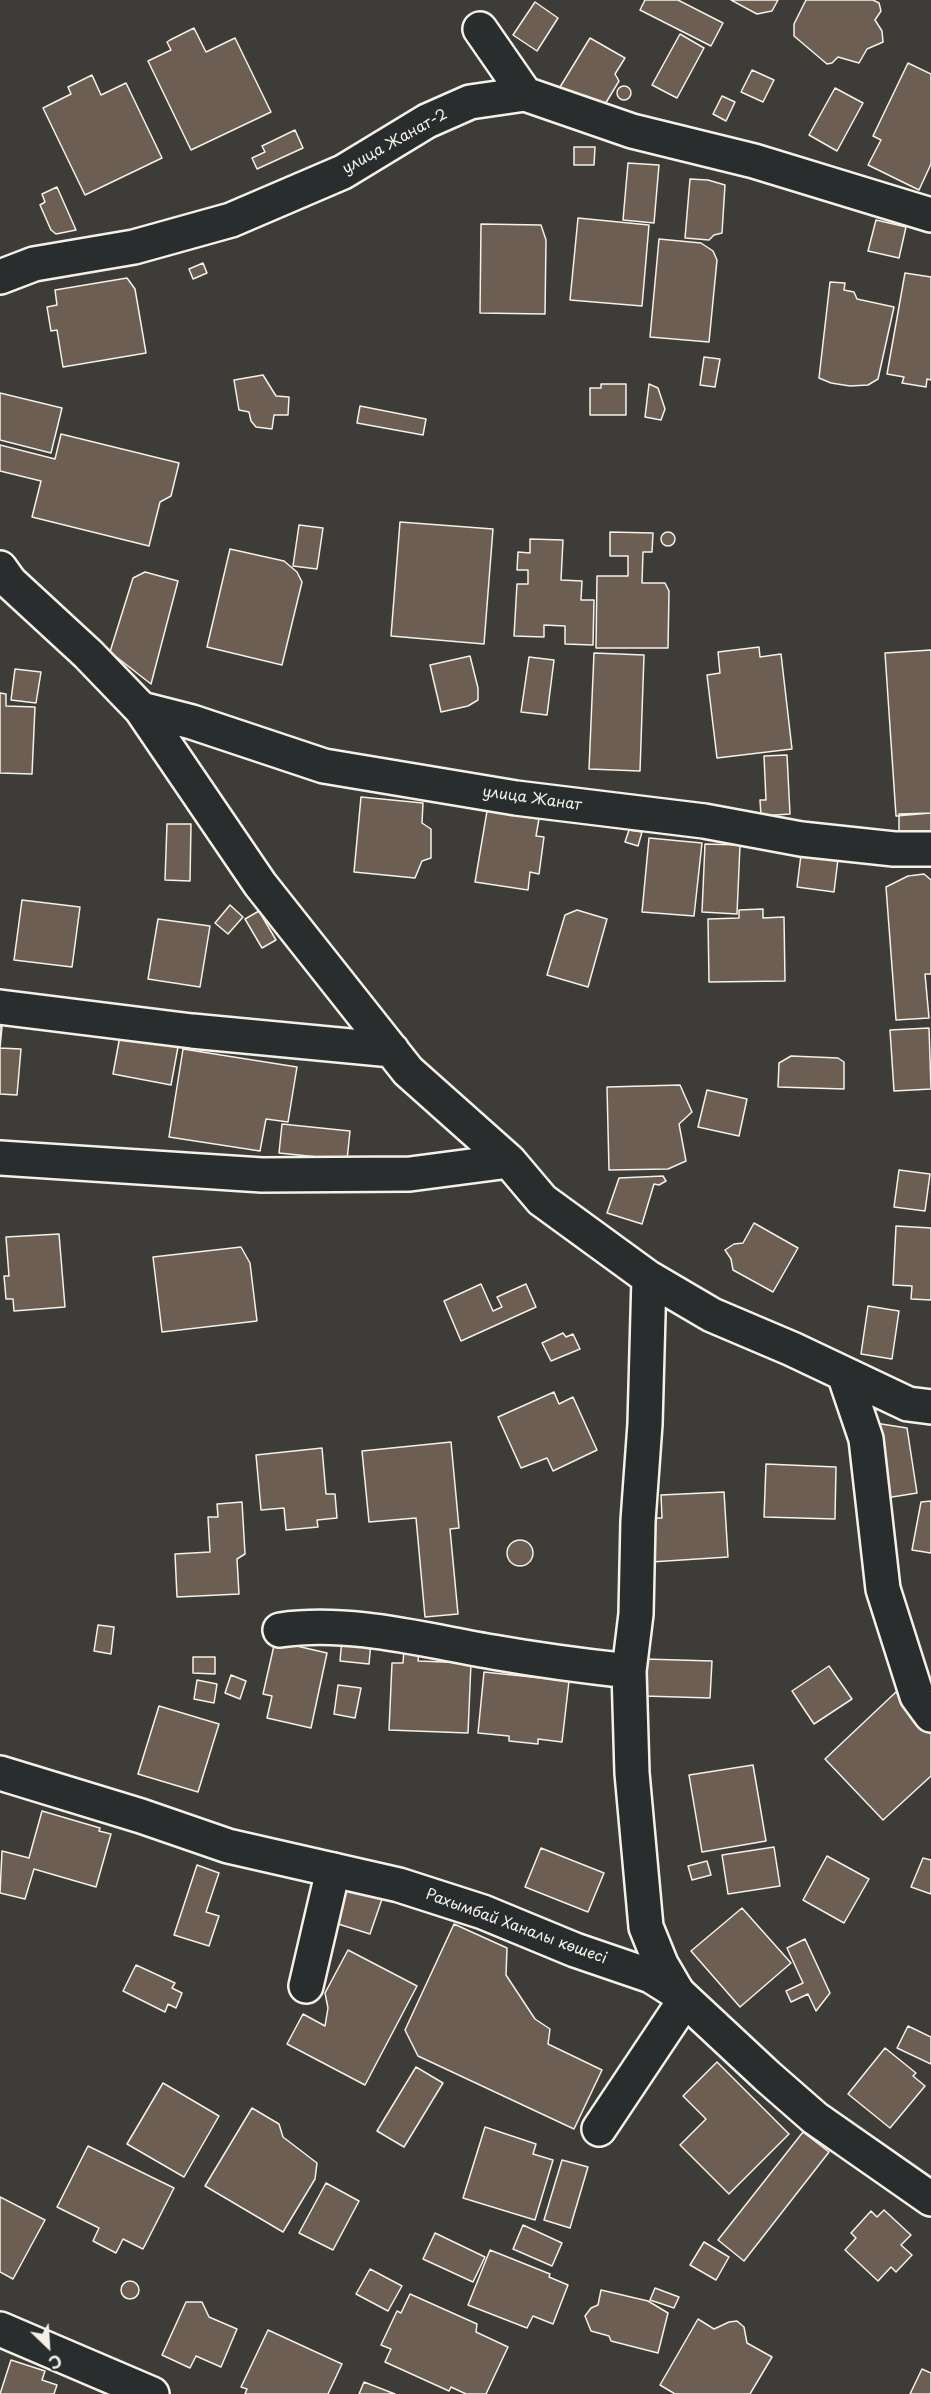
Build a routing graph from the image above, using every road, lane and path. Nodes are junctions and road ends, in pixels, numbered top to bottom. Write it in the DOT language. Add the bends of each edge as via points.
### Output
graph roads {
  1 [pos="480,29"];
  2 [pos="525,94"];
  3 [pos="931,215"];
  4 [pos="0,276"];
  5 [pos="3,577"];
  6 [pos="141,708"];
  7 [pos="931,849"];
  8 [pos="0,1007"];
  9 [pos="392,1050"];
  10 [pos="0,1158"];
  11 [pos="509,1161"];
  12 [pos="649,1278"];
  13 [pos="844,1374"];
  14 [pos="931,1407"];
  15 [pos="280,1630"];
  16 [pos="628,1671"];
  17 [pos="931,1715"];
  18 [pos="0,1773"];
  19 [pos="333,1870"];
  20 [pos="306,1986"];
  21 [pos="681,1997"];
  22 [pos="598,2129"];
  23 [pos="931,2199"];
  24 [pos="0,2329"];
  25 [pos="152,2394"];
  1 -- 2 [label="street"];
  2 -- 3 [label="street, улица Жанат-2" via="632,131 754,160"];
  2 -- 4 [label="street, улица Жанат-2" via="470,102 427,122 343,172 231,220 134,247 33,264"];
  5 -- 6 [label="street"];
  6 -- 7 [label="street, улица Жанат" via="324,766 516,798 704,821 801,839"];
  6 -- 9 [label="street" via="260,884"];
  8 -- 9 [label="street"];
  9 -- 11 [label="street" via="408,1071"];
  10 -- 11 [label="street" via="262,1175 410,1174"];
  11 -- 12 [label="street" via="542,1200"];
  12 -- 13 [label="street" via="712,1315"];
  12 -- 16 [label="street" via="636,1614"];
  13 -- 14 [label="street" via="908,1404"];
  13 -- 17 [label="street" via="866,1439 883,1589 917,1696"];
  15 -- 16 [label="street" via="302,1627 393,1633"];
  16 -- 21 [label="street" via="632,1773 646,1927 661,1964"];
  18 -- 19 [label="street, Рахымбай Ханалы көшесі" via="228,1846"];
  19 -- 20 [label="street"];
  19 -- 21 [label="street, Рахымбай Ханалы көшесі" via="483,1912 651,1976"];
  21 -- 22 [label="street"];
  21 -- 23 [label="street, Рахымбай Ханалы көшесі" via="815,2118"];
  24 -- 25 [label="street"];
}
